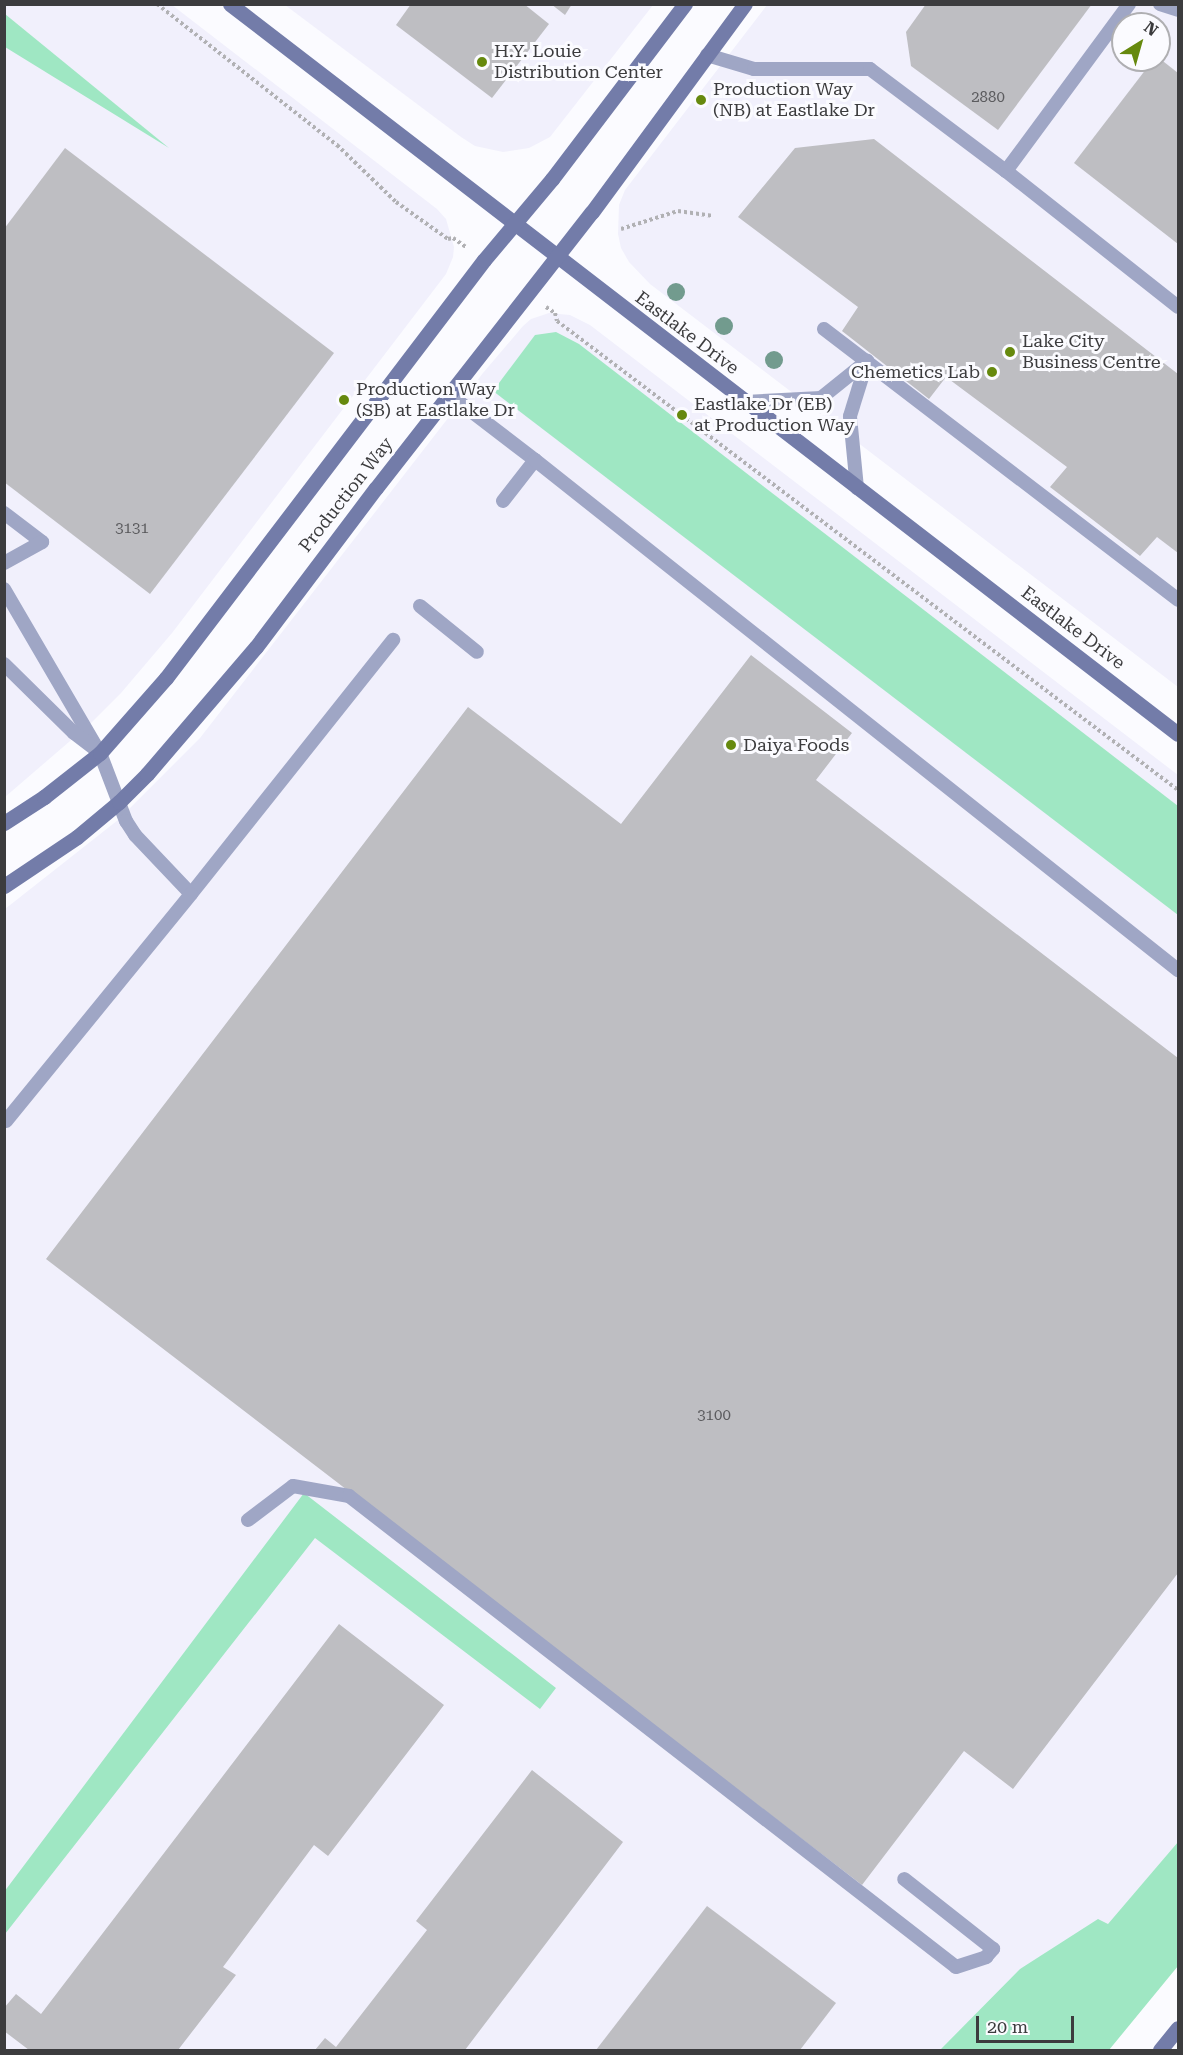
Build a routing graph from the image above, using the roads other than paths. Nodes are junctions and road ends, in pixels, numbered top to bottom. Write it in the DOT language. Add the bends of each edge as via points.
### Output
graph roads {
  1 [pos="230,4"];
  2 [pos="685,4"];
  3 [pos="745,4"];
  4 [pos="1129,4"];
  5 [pos="1160,4"];
  6 [pos="1179,10"];
  7 [pos="707,55"];
  8 [pos="1006,171"];
  9 [pos="514,225"];
  10 [pos="556,257"];
  11 [pos="1179,306"];
  12 [pos="825,329"];
  13 [pos="867,361"];
  14 [pos="450,395"];
  15 [pos="745,402"];
  16 [pos="535,460"];
  17 [pos="857,488"];
  18 [pos="503,501"];
  19 [pos="4,513"];
  20 [pos="4,563"];
  21 [pos="4,589"];
  22 [pos="1179,600"];
  23 [pos="420,606"];
  24 [pos="393,640"];
  25 [pos="477,652"];
  26 [pos="4,664"];
  27 [pos="1179,734"];
  28 [pos="100,753"];
  29 [pos="119,802"];
  30 [pos="4,823"];
  31 [pos="4,886"];
  32 [pos="191,894"];
  33 [pos="1179,970"];
  34 [pos="6,1121"];
  35 [pos="248,1520"];
  36 [pos="904,1879"];
  37 [pos="1179,2028"];
  38 [pos="1160,2050"];
  1 -- 9 [label="street, Eastlake Drive"];
  2 -- 9 [label="street, Production Way"];
  3 -- 7 [label="street, Production Way"];
  4 -- 8 [label="lane"];
  5 -- 6 [label="lane"];
  7 -- 8 [label="lane" via="754,69 870,69"];
  7 -- 10 [label="street, Production Way"];
  8 -- 11 [label="lane"];
  9 -- 10 [label="street, Eastlake Drive"];
  9 -- 28 [label="street, Production Way" via="173,669"];
  10 -- 14 [label="street, Production Way"];
  10 -- 15 [label="street, Eastlake Drive"];
  12 -- 13 [label="lane"];
  13 -- 15 [label="lane" via="821,398"];
  13 -- 17 [label="lane" via="850,416"];
  13 -- 22 [label="lane"];
  14 -- 16 [label="lane"];
  14 -- 29 [label="street, Production Way" via="256,646"];
  15 -- 17 [label="street, Eastlake Drive"];
  16 -- 18 [label="lane"];
  16 -- 33 [label="lane"];
  17 -- 27 [label="street, Eastlake Drive"];
  19 -- 20 [label="lane" via="42,542"];
  21 -- 28 [label="lane"];
  23 -- 25 [label="lane"];
  24 -- 32 [label="lane"];
  26 -- 28 [label="lane"];
  28 -- 29 [label="lane"];
  28 -- 30 [label="street, Production Way"];
  29 -- 31 [label="street, Production Way"];
  29 -- 32 [label="lane" via="135,835"];
  32 -- 34 [label="lane"];
  35 -- 36 [label="lane" via="293,1486 350,1496 956,1967 986,1957 993,1949"];
  37 -- 38 [label="street"];
}
